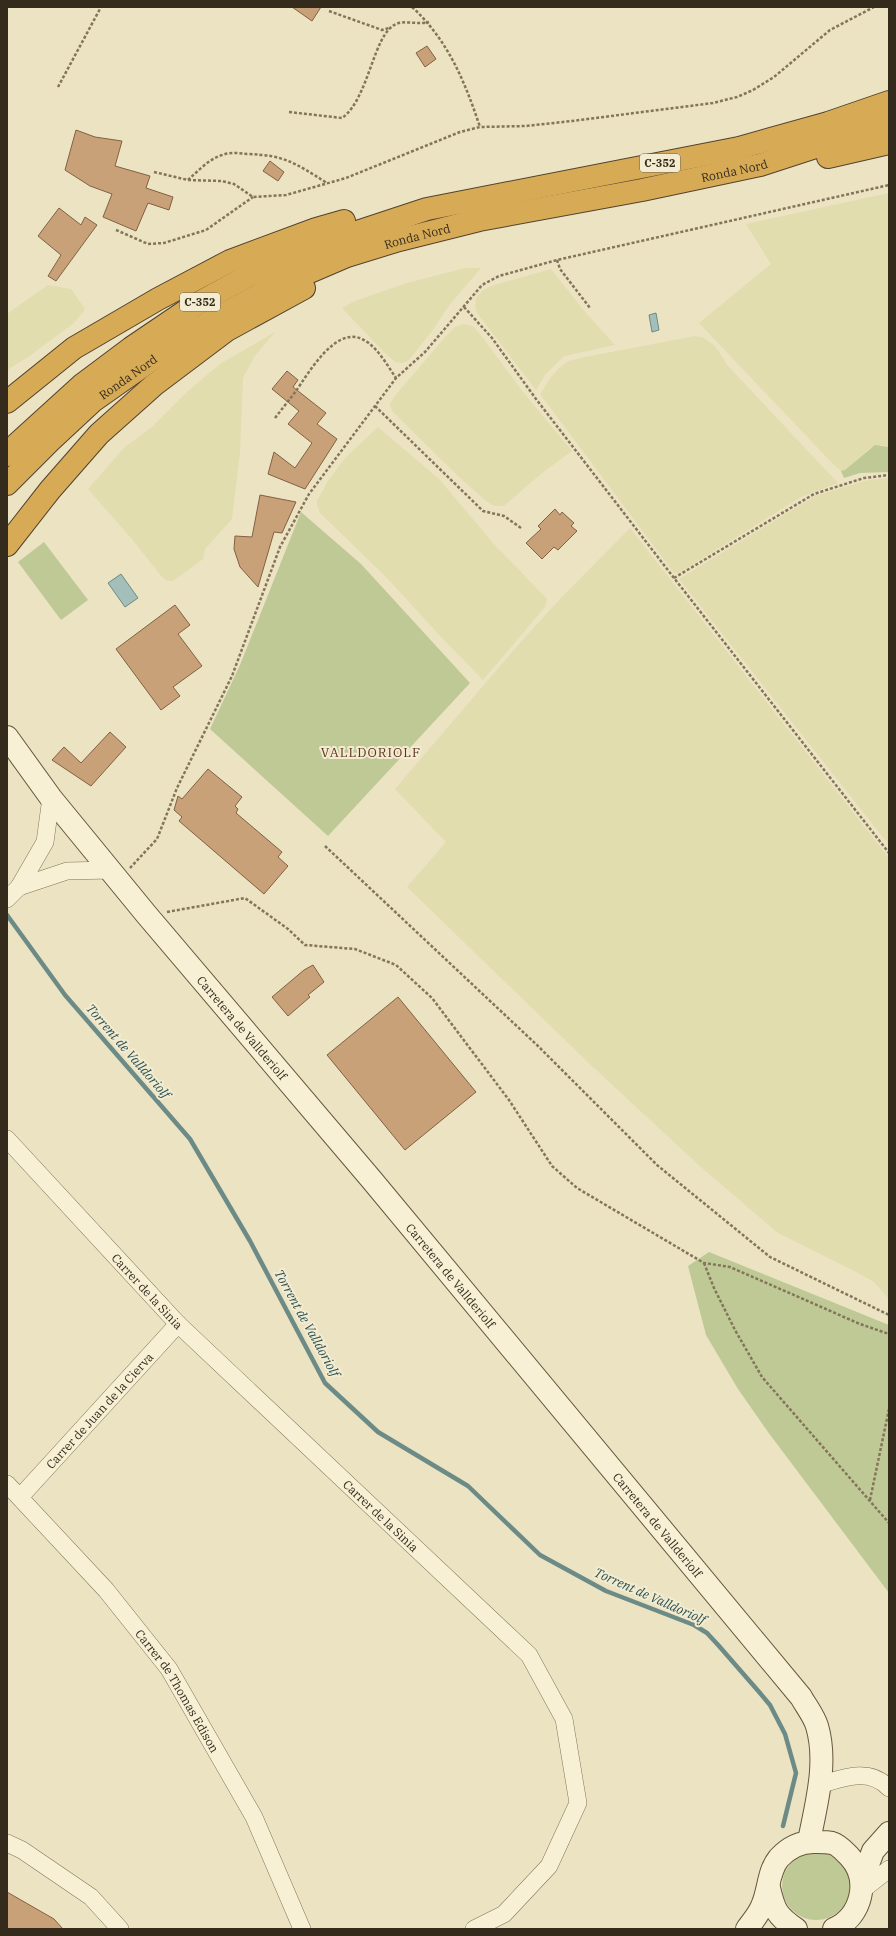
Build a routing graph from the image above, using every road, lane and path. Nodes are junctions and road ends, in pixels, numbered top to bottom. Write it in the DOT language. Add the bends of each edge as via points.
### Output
graph roads {
  1 [pos="101,7"];
  2 [pos="412,7"];
  3 [pos="874,7"];
  4 [pos="329,11"];
  5 [pos="429,22"];
  6 [pos="390,28"];
  7 [pos="58,87"];
  8 [pos="889,102"];
  9 [pos="289,112"];
  10 [pos="889,123"];
  11 [pos="480,127"];
  12 [pos="889,144"];
  13 [pos="760,165"];
  14 [pos="154,172"];
  15 [pos="188,180"];
  16 [pos="327,183"];
  17 [pos="889,185"];
  18 [pos="253,197"];
  19 [pos="427,209"];
  20 [pos="116,230"];
  21 [pos="399,240"];
  22 [pos="556,260"];
  23 [pos="464,307"];
  24 [pos="590,308"];
  25 [pos="396,378"];
  26 [pos="7,402"];
  27 [pos="375,406"];
  28 [pos="275,418"];
  29 [pos="7,455"];
  30 [pos="889,475"];
  31 [pos="7,484"];
  32 [pos="521,528"];
  33 [pos="7,545"];
  34 [pos="674,578"];
  35 [pos="7,737"];
  36 [pos="51,798"];
  37 [pos="325,846"];
  38 [pos="889,853"];
  39 [pos="116,875"];
  40 [pos="13,893"];
  41 [pos="146,914"];
  42 [pos="7,1139"];
  43 [pos="704,1263"];
  44 [pos="889,1315"];
  45 [pos="178,1324"];
  46 [pos="889,1334"];
  47 [pos="889,1409"];
  48 [pos="7,1484"];
  49 [pos="21,1496"];
  50 [pos="870,1500"];
  51 [pos="889,1523"];
  52 [pos="819,1785"];
  53 [pos="889,1788"];
  54 [pos="889,1829"];
  55 [pos="889,1833"];
  56 [pos="809,1841"];
  57 [pos="7,1843"];
  58 [pos="842,1848"];
  59 [pos="889,1869"];
  60 [pos="862,1886"];
  61 [pos="769,1888"];
  62 [pos="841,1928"];
  63 [pos="120,1929"];
  64 [pos="302,1929"];
  65 [pos="474,1929"];
  66 [pos="747,1929"];
  67 [pos="796,1929"];
  1 -- 7 [label="path"];
  2 -- 5 [label="path"];
  3 -- 11 [label="path" via="830,30 774,77 737,97 713,103 572,121"];
  4 -- 6 [label="path" via="382,30"];
  5 -- 6 [label="path" via="420,25 404,22"];
  5 -- 11 [label="path" via="453,59"];
  6 -- 9 [label="path" via="355,105 342,118"];
  8 -- 19 [label="highway, Ronda Nord / C-352" via="828,123 739,148"];
  10 -- 13 [label="highway, Ronda Nord / C-352"];
  11 -- 16 [label="path" via="460,132 346,178"];
  12 -- 13 [label="highway" via="783,168"];
  13 -- 21 [label="highway, Ronda Nord / C-352" via="479,220"];
  14 -- 15 [label="path"];
  15 -- 16 [label="path" via="213,159 232,153 263,154 282,158 297,164"];
  15 -- 18 [label="path" via="234,184"];
  16 -- 18 [label="path" via="286,195"];
  17 -- 22 [label="path"];
  18 -- 20 [label="path" via="206,230 164,243 148,244"];
  19 -- 26 [label="highway" via="397,206 316,229 230,261 158,298 74,348"];
  19 -- 29 [label="highway, Ronda Nord / C-352" via="321,244 248,276 192,306 83,384"];
  21 -- 31 [label="highway, Ronda Nord / C-352" via="347,256 270,289 191,332 94,401"];
  21 -- 33 [label="highway" via="227,330 154,385 99,434"];
  22 -- 23 [label="path" via="489,280 475,292"];
  22 -- 24 [label="path"];
  23 -- 25 [label="path" via="425,352"];
  23 -- 34 [label="path" via="492,338"];
  25 -- 27 [label="path"];
  25 -- 28 [label="path" via="369,344 361,338 350,336 329,348"];
  27 -- 32 [label="path" via="483,511 504,516"];
  27 -- 39 [label="path" via="308,494 280,546 232,676 176,788 157,839"];
  30 -- 34 [label="path" via="864,478 814,494"];
  34 -- 38 [label="path"];
  35 -- 36 [label="street, Carretera de Vallderiolf"];
  36 -- 39 [label="street, Carretera de Vallderiolf"];
  36 -- 40 [label="street" via="45,842"];
  37 -- 44 [label="path" via="538,1046 657,1165 770,1257"];
  39 -- 40 [label="street" via="66,871"];
  39 -- 41 [label="street, Carretera de Vallderiolf"];
  41 -- 43 [label="path" via="173,912 245,898 288,929 305,945 355,948 396,965 432,998 509,1100 552,1166 577,1188"];
  41 -- 52 [label="street, Carretera de Vallderiolf" via="371,1179 801,1697 817,1725 822,1752"];
  42 -- 45 [label="street, Carrer de la Sinia"];
  43 -- 46 [label="path" via="730,1267 860,1324"];
  43 -- 50 [label="path" via="731,1323 762,1377"];
  45 -- 49 [label="street, Carrer de Juan de la Cierva"];
  45 -- 65 [label="street, Carrer de la Sinia" via="529,1655 564,1720 578,1803 549,1866 504,1914"];
  47 -- 50 [label="path"];
  48 -- 49 [label="street, Carrer de Thomas Edison"];
  49 -- 64 [label="street, Carrer de Thomas Edison" via="106,1590 169,1669 254,1818"];
  50 -- 51 [label="path"];
  52 -- 53 [label="street" via="854,1775 882,1780"];
  52 -- 56 [label="street, Carretera de Vallderiolf"];
  54 -- 58 [label="street" via="862,1844"];
  55 -- 60 [label="street" via="873,1851"];
  56 -- 58 [label="street" via="832,1843"];
  56 -- 61 [label="street" via="793,1846 779,1858 772,1870"];
  57 -- 63 [label="street" via="22,1850 91,1897"];
  58 -- 60 [label="street" via="856,1863"];
  59 -- 60 [label="street"];
  60 -- 62 [label="street" via="861,1898 853,1914"];
  61 -- 66 [label="street" via="762,1908"];
  61 -- 67 [label="street" via="774,1908 782,1919"];
}
